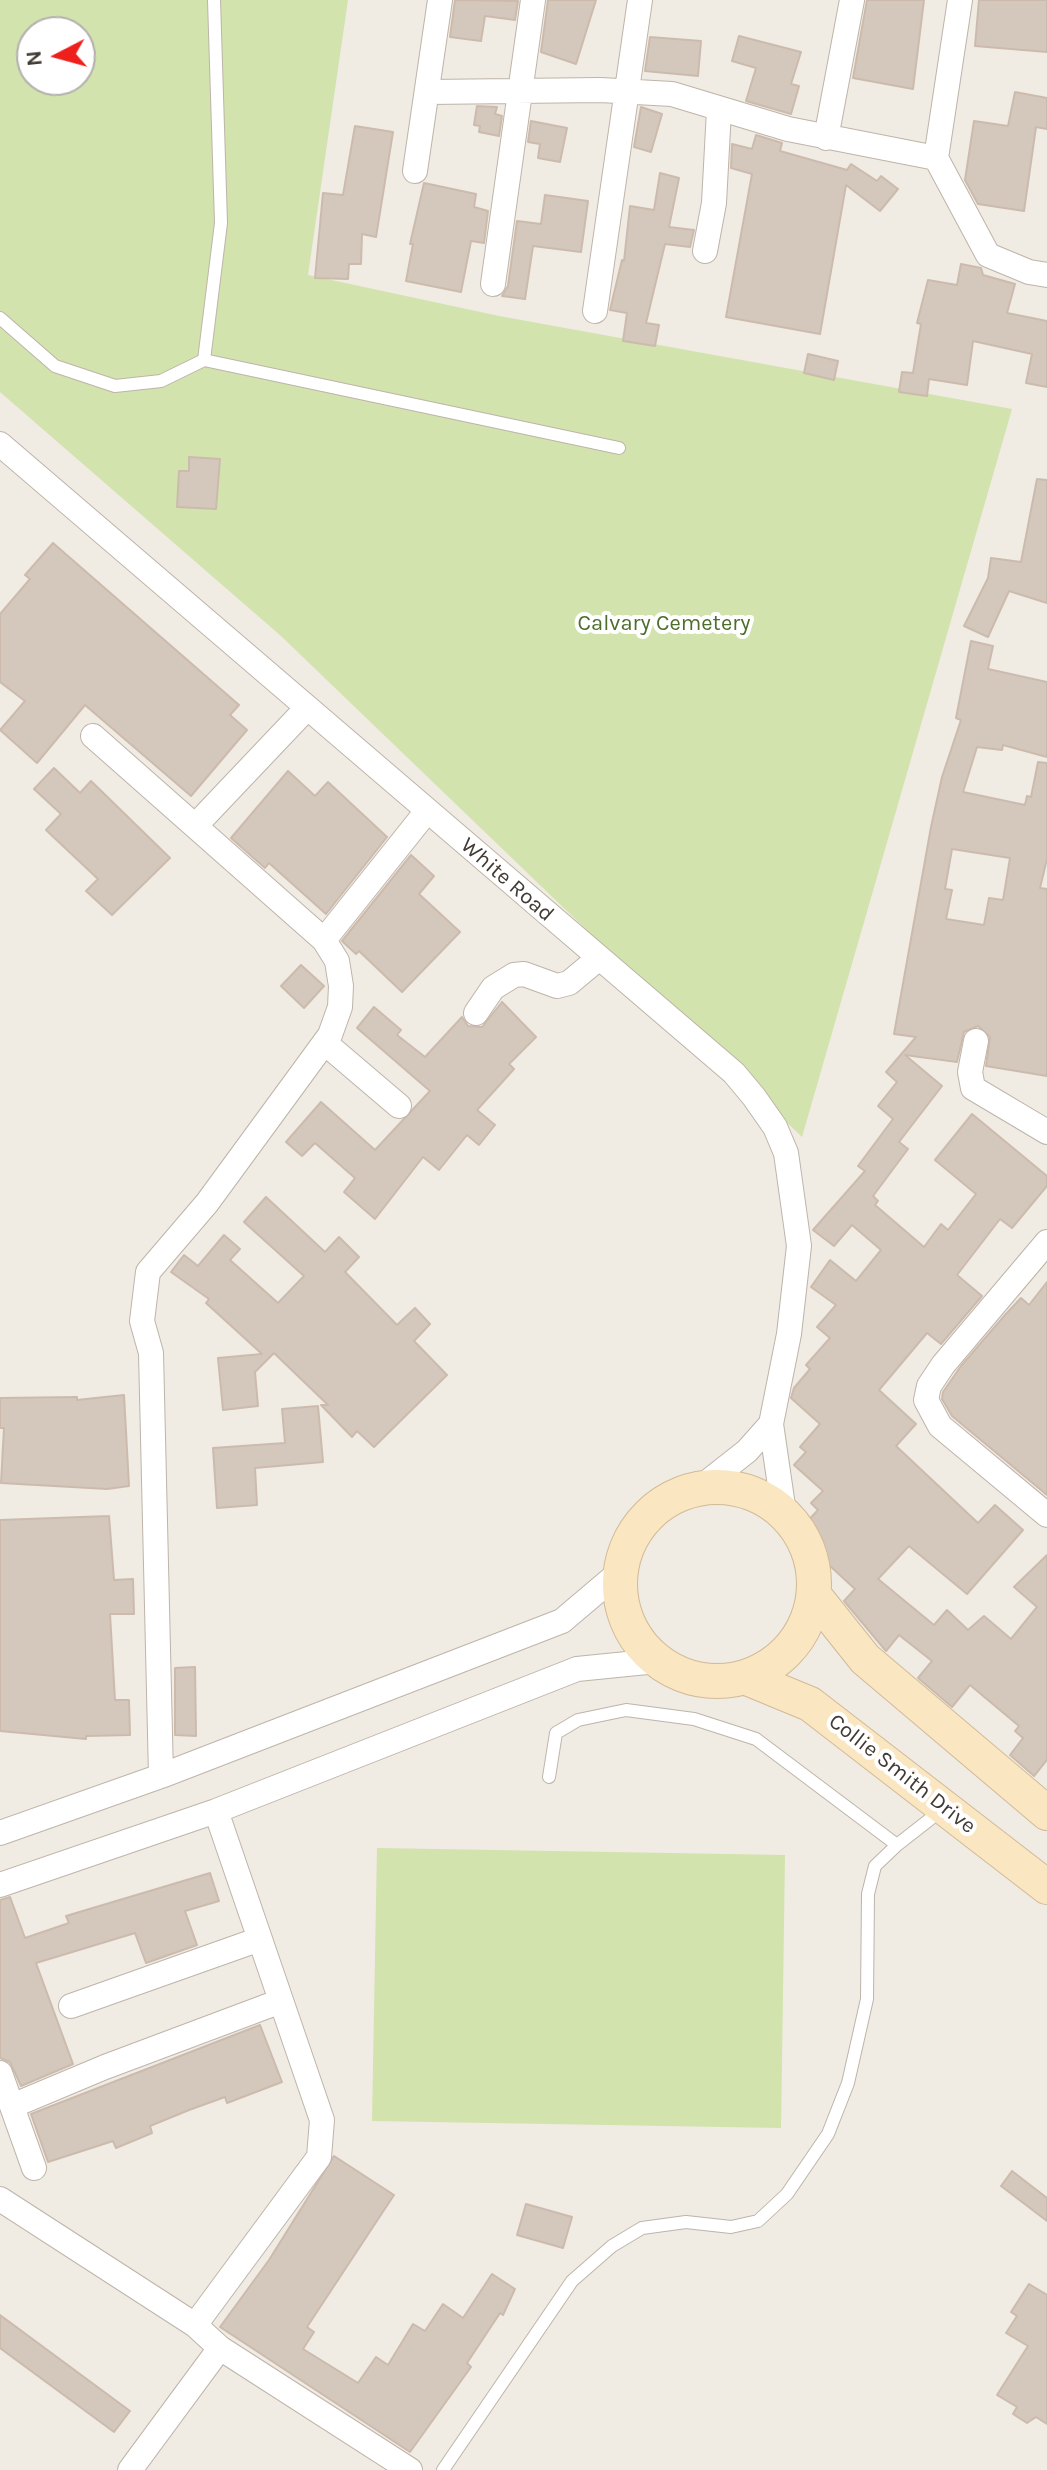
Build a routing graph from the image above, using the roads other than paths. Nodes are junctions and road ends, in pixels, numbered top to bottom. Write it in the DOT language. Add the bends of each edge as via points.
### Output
graph roads {
  1 [pos="214,0"];
  2 [pos="440,0"];
  3 [pos="533,0"];
  4 [pos="640,0"];
  5 [pos="852,0"];
  6 [pos="960,0"];
  7 [pos="522,90"];
  8 [pos="627,91"];
  9 [pos="429,92"];
  10 [pos="719,110"];
  11 [pos="826,138"];
  12 [pos="936,158"];
  13 [pos="415,171"];
  14 [pos="705,251"];
  15 [pos="1047,275"];
  16 [pos="493,284"];
  17 [pos="595,311"];
  18 [pos="0,318"];
  19 [pos="204,360"];
  20 [pos="0,444"];
  21 [pos="619,448"];
  22 [pos="307,708"];
  23 [pos="93,736"];
  24 [pos="427,811"];
  25 [pos="196,825"];
  26 [pos="324,940"];
  27 [pos="599,958"];
  28 [pos="476,1013"];
  29 [pos="976,1041"];
  30 [pos="325,1043"];
  31 [pos="399,1106"];
  32 [pos="1047,1132"];
  33 [pos="1047,1242"];
  34 [pos="771,1424"];
  35 [pos="700,1488"];
  36 [pos="784,1513"];
  37 [pos="1047,1515"];
  38 [pos="621,1571"];
  39 [pos="814,1595"];
  40 [pos="657,1661"];
  41 [pos="747,1678"];
  42 [pos="161,1776"];
  43 [pos="549,1777"];
  44 [pos="945,1808"];
  45 [pos="216,1811"];
  46 [pos="1047,1813"];
  47 [pos="0,1833"];
  48 [pos="897,1845"];
  49 [pos="0,1885"];
  50 [pos="1047,1887"];
  51 [pos="260,1939"];
  52 [pos="281,2001"];
  53 [pos="71,2006"];
  54 [pos="0,2073"];
  55 [pos="12,2106"];
  56 [pos="34,2168"];
  57 [pos="0,2199"];
  58 [pos="195,2325"];
  59 [pos="220,2348"];
  60 [pos="130,2470"];
  61 [pos="410,2470"];
  62 [pos="443,2470"];
  1 -- 19 [label="lane" via="221,223"];
  2 -- 9 [label="street"];
  3 -- 7 [label="street"];
  4 -- 8 [label="street"];
  5 -- 11 [label="street"];
  6 -- 12 [label="street"];
  7 -- 8 [label="street"];
  7 -- 9 [label="street"];
  7 -- 16 [label="street"];
  8 -- 10 [label="street" via="672,94"];
  8 -- 17 [label="street"];
  9 -- 13 [label="street"];
  10 -- 11 [label="street"];
  10 -- 14 [label="street" via="714,203"];
  11 -- 12 [label="street"];
  12 -- 15 [label="street" via="988,255"];
  18 -- 19 [label="lane" via="55,366 115,386 161,381"];
  19 -- 21 [label="lane"];
  20 -- 22 [label="street, White Road"];
  22 -- 24 [label="street, White Road"];
  22 -- 25 [label="street"];
  23 -- 25 [label="street"];
  24 -- 26 [label="street"];
  24 -- 27 [label="street, White Road"];
  25 -- 26 [label="street"];
  26 -- 30 [label="street" via="337,961 341,986 340,1007"];
  27 -- 28 [label="street" via="569,983 557,986 514,975 493,988"];
  27 -- 34 [label="street, White Road" via="734,1073 775,1127 786,1153 799,1246"];
  29 -- 32 [label="street" via="970,1072 973,1088"];
  30 -- 31 [label="street"];
  30 -- 42 [label="street" via="207,1203 148,1272 142,1321 151,1353"];
  33 -- 37 [label="street" via="943,1365 926,1400 940,1426"];
  34 -- 35 [label="street"];
  34 -- 36 [label="street, White Road"];
  35 -- 36 [label="street" via="745,1491"];
  35 -- 38 [label="street" via="656,1508 627,1547"];
  36 -- 39 [label="street" via="803,1537 813,1565"];
  38 -- 40 [label="street" via="626,1615 635,1636"];
  38 -- 42 [label="street" via="562,1621"];
  39 -- 41 [label="street" via="809,1617 792,1646 768,1668"];
  39 -- 46 [label="street" via="865,1659"];
  40 -- 41 [label="street" via="700,1681"];
  40 -- 45 [label="street" via="577,1669"];
  41 -- 44 [label="street, Collie Smith Drive" via="810,1704"];
  42 -- 47 [label="street"];
  43 -- 48 [label="lane" via="556,1733 578,1720 626,1710 694,1719 756,1739"];
  44 -- 48 [label="lane"];
  44 -- 50 [label="street, Collie Smith Drive"];
  45 -- 49 [label="street"];
  45 -- 51 [label="street"];
  48 -- 62 [label="lane" via="875,1866 868,1894 867,1999 848,2083 828,2134 787,2194 758,2221 731,2227 686,2222 642,2228 612,2246 572,2281"];
  51 -- 52 [label="street"];
  51 -- 53 [label="street"];
  52 -- 55 [label="street"];
  52 -- 58 [label="street" via="322,2120 319,2157"];
  54 -- 55 [label="street"];
  55 -- 56 [label="street"];
  57 -- 58 [label="street"];
  58 -- 59 [label="street"];
  59 -- 60 [label="street"];
  59 -- 61 [label="street"];
}
